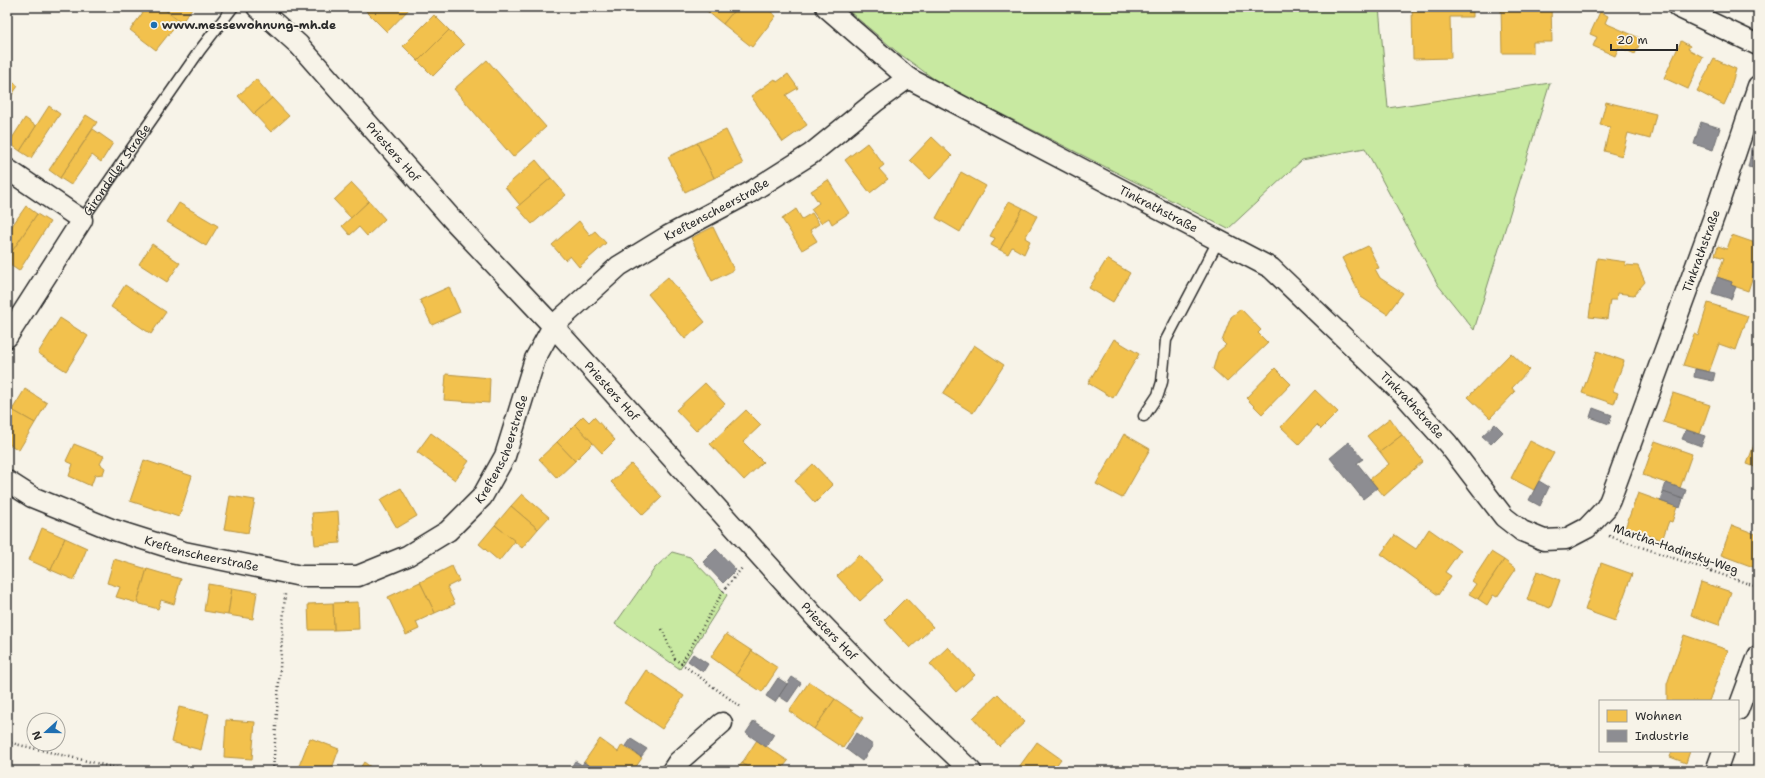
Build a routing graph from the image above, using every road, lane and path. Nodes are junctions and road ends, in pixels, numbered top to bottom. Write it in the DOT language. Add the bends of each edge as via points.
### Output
graph roads {
  1 [pos="233,7"];
  2 [pos="257,7"];
  3 [pos="826,7"];
  4 [pos="1678,7"];
  5 [pos="1758,45"];
  6 [pos="908,78"];
  7 [pos="1758,86"];
  8 [pos="7,169"];
  9 [pos="82,220"];
  10 [pos="1218,241"];
  11 [pos="553,326"];
  12 [pos="7,337"];
  13 [pos="1144,416"];
  14 [pos="7,481"];
  15 [pos="1587,528"];
  16 [pos="744,566"];
  17 [pos="286,573"];
  18 [pos="1758,588"];
  19 [pos="662,629"];
  20 [pos="1758,656"];
  21 [pos="681,664"];
  22 [pos="741,707"];
  23 [pos="1739,707"];
  24 [pos="722,723"];
  25 [pos="7,742"];
  26 [pos="1723,752"];
  27 [pos="129,771"];
  28 [pos="273,771"];
  29 [pos="672,771"];
  30 [pos="971,771"];
  31 [pos="1716,771"];
  1 -- 9 [label="lane, Girondeller Straße" via="200,50"];
  2 -- 11 [label="street, Priesters Hof" via="299,45 452,219"];
  3 -- 6 [label="street, Tinkrathstraße"];
  4 -- 5 [label="street"];
  6 -- 10 [label="street, Tinkrathstraße"];
  6 -- 11 [label="street, Kreftenscheerstraße" via="811,154 749,193 668,236 619,266"];
  7 -- 15 [label="street, Tinkrathstraße" via="1716,211 1610,500"];
  8 -- 9 [label="street"];
  9 -- 12 [label="street, Girondeller Straße"];
  10 -- 13 [label="lane" via="1166,340 1162,382 1158,395"];
  10 -- 15 [label="street, Tinkrathstraße" via="1271,268 1400,391 1448,444 1511,524 1544,540 1566,539"];
  11 -- 17 [label="street, Kreftenscheerstraße" via="535,359 505,456 482,497 448,531 407,556 358,576 301,576"];
  11 -- 30 [label="street, Priesters Hof" via="816,618"];
  14 -- 17 [label="street, Kreftenscheerstraße" via="32,497 118,531 184,552"];
  15 -- 18 [label="path, Martha-Hadinsky-Weg"];
  16 -- 21 [label="path" via="724,590"];
  17 -- 28 [label="path"];
  19 -- 21 [label="path" via="675,659"];
  20 -- 23 [label="street"];
  21 -- 22 [label="path"];
  24 -- 29 [label="street" via="678,762"];
  25 -- 27 [label="path"];
  26 -- 31 [label="street"];
}
